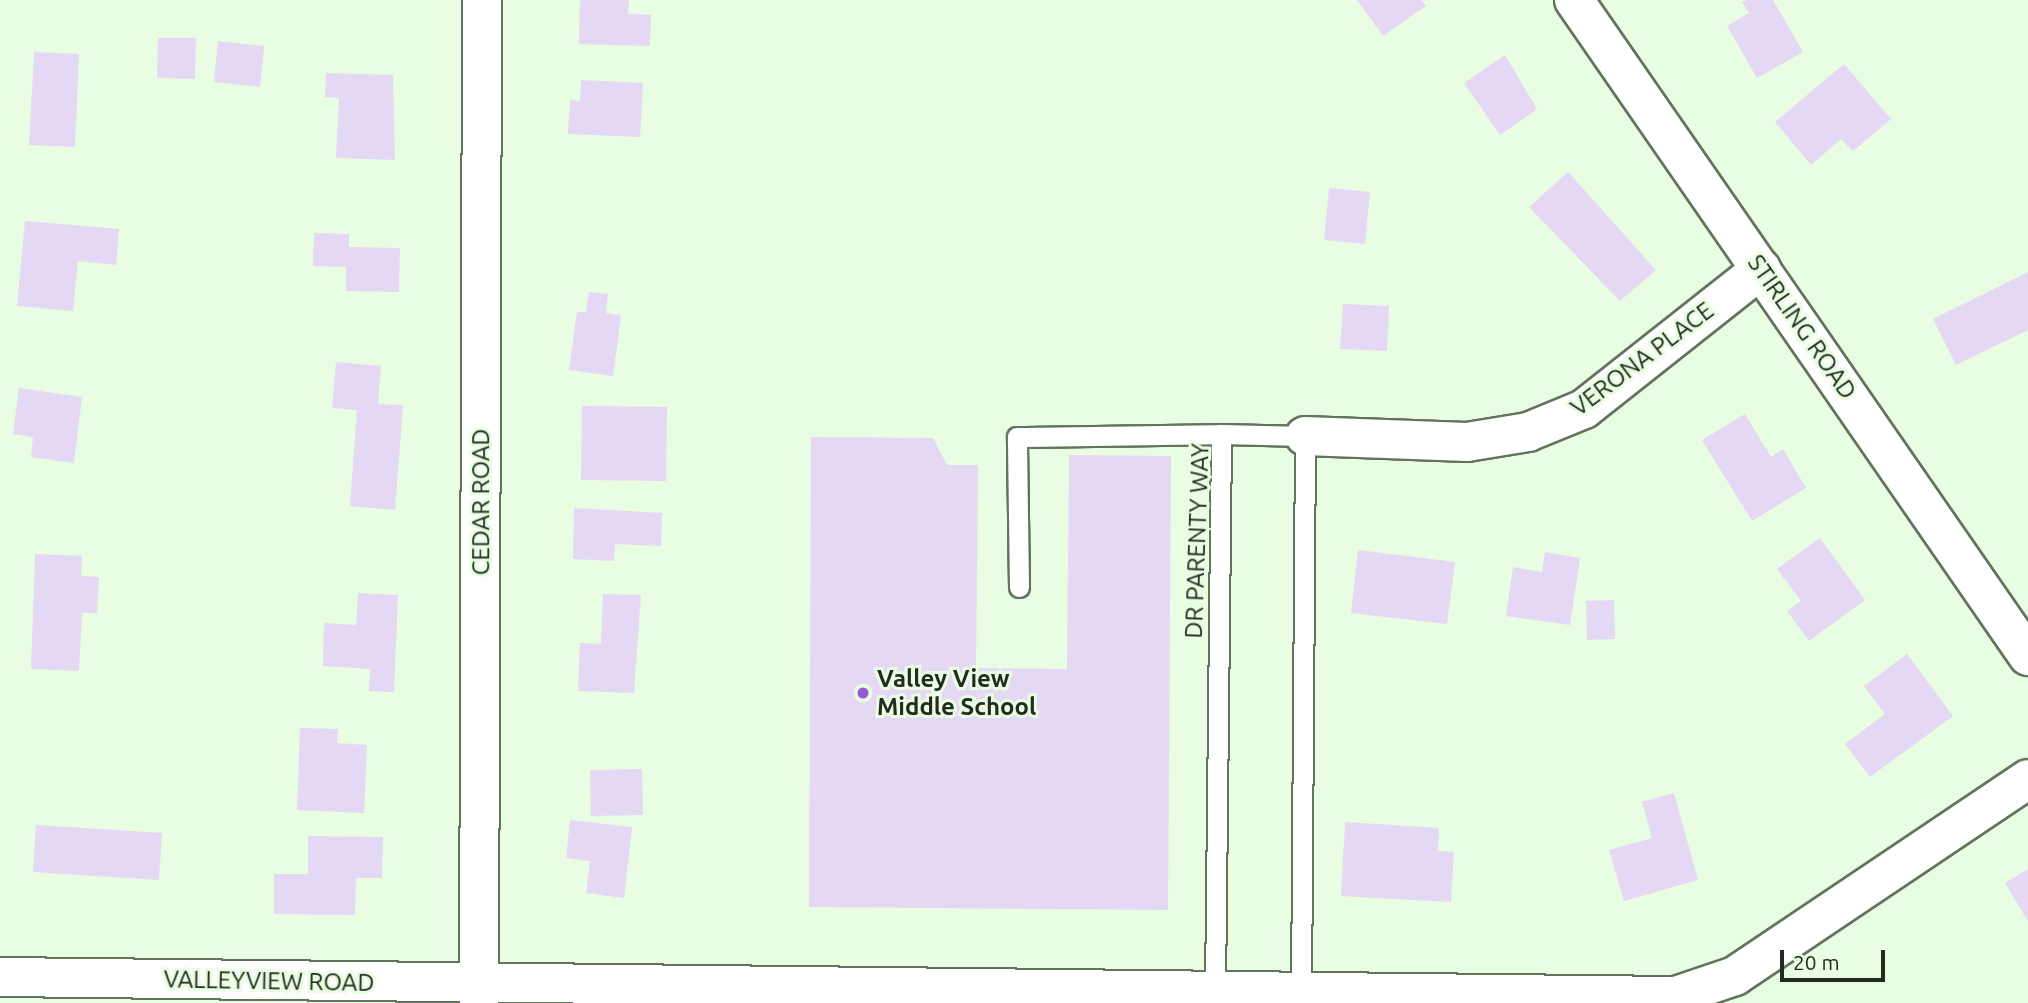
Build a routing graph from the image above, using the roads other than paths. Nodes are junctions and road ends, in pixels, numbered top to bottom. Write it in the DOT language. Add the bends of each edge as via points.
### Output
graph roads {
  1 [pos="482,0"];
  2 [pos="1573,0"];
  3 [pos="1761,269"];
  4 [pos="1221,434"];
  5 [pos="1305,436"];
  6 [pos="1019,587"];
  7 [pos="2028,656"];
  8 [pos="2028,779"];
  9 [pos="0,977"];
  10 [pos="1736,990"];
  11 [pos="1215,991"];
  12 [pos="1301,992"];
  13 [pos="479,994"];
  14 [pos="1038,996"];
  1 -- 13 [label="street, CEDAR ROAD"];
  2 -- 3 [label="street, STIRLING ROAD"];
  3 -- 5 [label="street, VERONA PLACE" via="1584,409 1528,432 1467,442"];
  3 -- 7 [label="street, STIRLING ROAD"];
  4 -- 5 [label="lane, DR PARENTY WAY"];
  4 -- 6 [label="lane" via="1017,437"];
  4 -- 11 [label="lane, DR PARENTY WAY"];
  5 -- 12 [label="lane"];
  8 -- 10 [label="street, VALLEYVIEW ROAD"];
  9 -- 13 [label="street, VALLEYVIEW ROAD"];
  10 -- 12 [label="street, VALLEYVIEW ROAD" via="1676,996"];
  11 -- 12 [label="street, VALLEYVIEW ROAD"];
  11 -- 14 [label="street, VALLEYVIEW ROAD"];
  13 -- 14 [label="street, VALLEYVIEW ROAD"];
}
